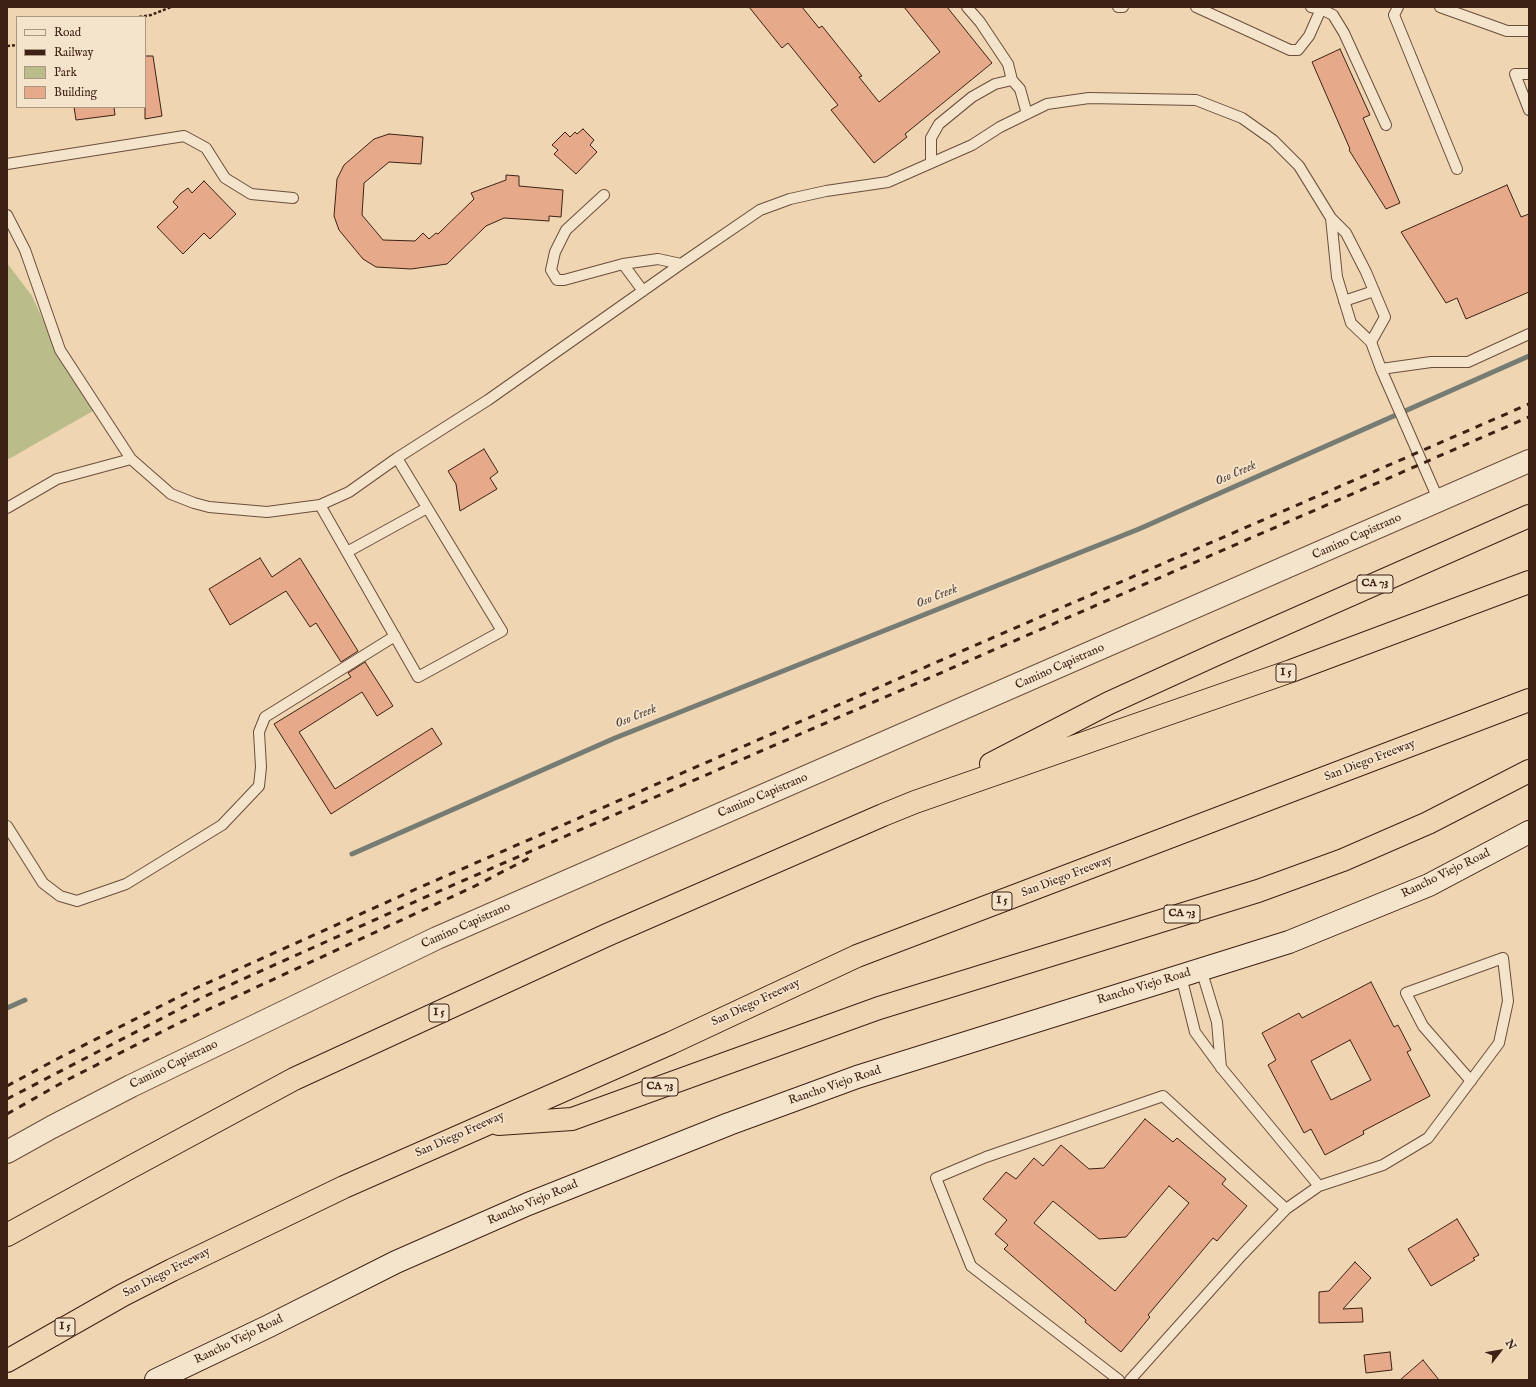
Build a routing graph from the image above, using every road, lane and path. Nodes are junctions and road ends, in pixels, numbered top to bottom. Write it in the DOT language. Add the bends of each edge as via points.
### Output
graph roads {
  1 [pos="171,7"];
  2 [pos="967,7"];
  3 [pos="1118,7"];
  4 [pos="1123,7"];
  5 [pos="1196,7"];
  6 [pos="1398,7"];
  7 [pos="1440,7"];
  8 [pos="1318,8"];
  9 [pos="145,16"];
  10 [pos="1529,31"];
  11 [pos="1529,74"];
  12 [pos="1012,80"];
  13 [pos="1529,110"];
  14 [pos="1027,114"];
  15 [pos="1386,126"];
  16 [pos="931,163"];
  17 [pos="7,164"];
  18 [pos="1457,169"];
  19 [pos="604,195"];
  20 [pos="292,198"];
  21 [pos="7,215"];
  22 [pos="1331,218"];
  23 [pos="623,264"];
  24 [pos="681,264"];
  25 [pos="643,291"];
  26 [pos="1374,291"];
  27 [pos="1344,301"];
  28 [pos="1529,334"];
  29 [pos="1371,342"];
  30 [pos="1382,369"];
  31 [pos="397,458"];
  32 [pos="131,459"];
  33 [pos="1529,461"];
  34 [pos="1439,501"];
  35 [pos="320,505"];
  36 [pos="7,508"];
  37 [pos="427,508"];
  38 [pos="1529,516"];
  39 [pos="347,552"];
  40 [pos="1529,582"];
  41 [pos="395,636"];
  42 [pos="1529,700"];
  43 [pos="1526,773"];
  44 [pos="915,802"];
  45 [pos="7,826"];
  46 [pos="1529,832"];
  47 [pos="1201,969"];
  48 [pos="1181,976"];
  49 [pos="1221,1068"];
  50 [pos="1471,1080"];
  51 [pos="483,1124"];
  52 [pos="7,1152"];
  53 [pos="1319,1186"];
  54 [pos="1286,1209"];
  55 [pos="7,1235"];
  56 [pos="7,1361"];
  57 [pos="156,1380"];
  58 [pos="1119,1380"];
  59 [pos="1130,1380"];
  1 -- 9 [label="path"];
  2 -- 12 [label="lane" via="1008,64"];
  3 -- 4 [label="lane"];
  5 -- 8 [label="lane" via="1290,50 1298,50 1309,36"];
  6 -- 18 [label="lane" via="1394,16"];
  7 -- 10 [label="lane" via="1507,31"];
  8 -- 15 [label="lane" via="1333,15 1344,33"];
  11 -- 13 [label="lane" via="1515,74"];
  12 -- 14 [label="lane" via="1020,89"];
  12 -- 16 [label="lane" via="995,84 972,96 939,124 931,138"];
  14 -- 16 [label="lane" via="972,145"];
  14 -- 22 [label="lane" via="1047,104 1089,98 1196,100 1242,118 1273,140 1299,166"];
  16 -- 24 [label="lane" via="888,182 819,192 760,210"];
  17 -- 20 [label="lane" via="184,136 206,148 224,178 251,194"];
  19 -- 23 [label="lane" via="566,230 555,252 551,270 557,280 564,280"];
  21 -- 32 [label="lane" via="26,250 60,350"];
  22 -- 26 [label="lane" via="1346,233"];
  22 -- 27 [label="lane" via="1337,277"];
  23 -- 24 [label="lane" via="658,259"];
  23 -- 25 [label="lane"];
  24 -- 25 [label="lane"];
  25 -- 31 [label="lane" via="488,400"];
  26 -- 27 [label="lane"];
  26 -- 29 [label="lane" via="1385,317"];
  27 -- 29 [label="lane" via="1351,323"];
  28 -- 30 [label="lane" via="1468,362 1431,362"];
  29 -- 30 [label="lane"];
  30 -- 34 [label="lane"];
  31 -- 35 [label="lane" via="349,492"];
  31 -- 37 [label="lane"];
  32 -- 35 [label="lane" via="171,494 209,507 267,512"];
  32 -- 36 [label="lane" via="57,479"];
  33 -- 34 [label="street, Camino Capistrano"];
  34 -- 52 [label="street, Camino Capistrano" via="437,938 131,1086"];
  35 -- 39 [label="lane"];
  37 -- 39 [label="lane"];
  37 -- 41 [label="lane" via="502,631 418,677"];
  38 -- 44 [label="highway, CA 73" via="1109,703"];
  39 -- 41 [label="lane"];
  40 -- 44 [label="highway, I 5" via="1291,671"];
  41 -- 45 [label="lane" via="264,717 259,732 259,786 222,825 126,884 77,902 60,896 43,883"];
  42 -- 51 [label="highway, San Diego Freeway / I 5" via="857,956 671,1043"];
  43 -- 51 [label="highway, CA 73" via="1428,823 1343,860 1258,891 879,1008 572,1119"];
  44 -- 55 [label="highway, I 5" via="607,935 294,1080"];
  46 -- 47 [label="street, Rancho Viejo Road" via="1429,885 1289,942"];
  47 -- 48 [label="street, Rancho Viejo Road"];
  47 -- 49 [label="lane" via="1217,1022"];
  48 -- 49 [label="lane" via="1195,1032"];
  48 -- 57 [label="street, Rancho Viejo Road" via="857,1077 722,1127 528,1204 396,1262"];
  49 -- 53 [label="lane"];
  50 -- 50 [label="lane" via="1423,1026 1406,993 1503,958 1508,1001 1500,1043"];
  50 -- 53 [label="lane" via="1428,1138 1383,1164"];
  51 -- 56 [label="highway, San Diego Freeway / I 5" via="344,1187 172,1270 102,1306"];
  53 -- 54 [label="lane"];
  54 -- 58 [label="lane" via="1163,1096 986,1157 936,1178 971,1266"];
  54 -- 59 [label="lane"];
}
